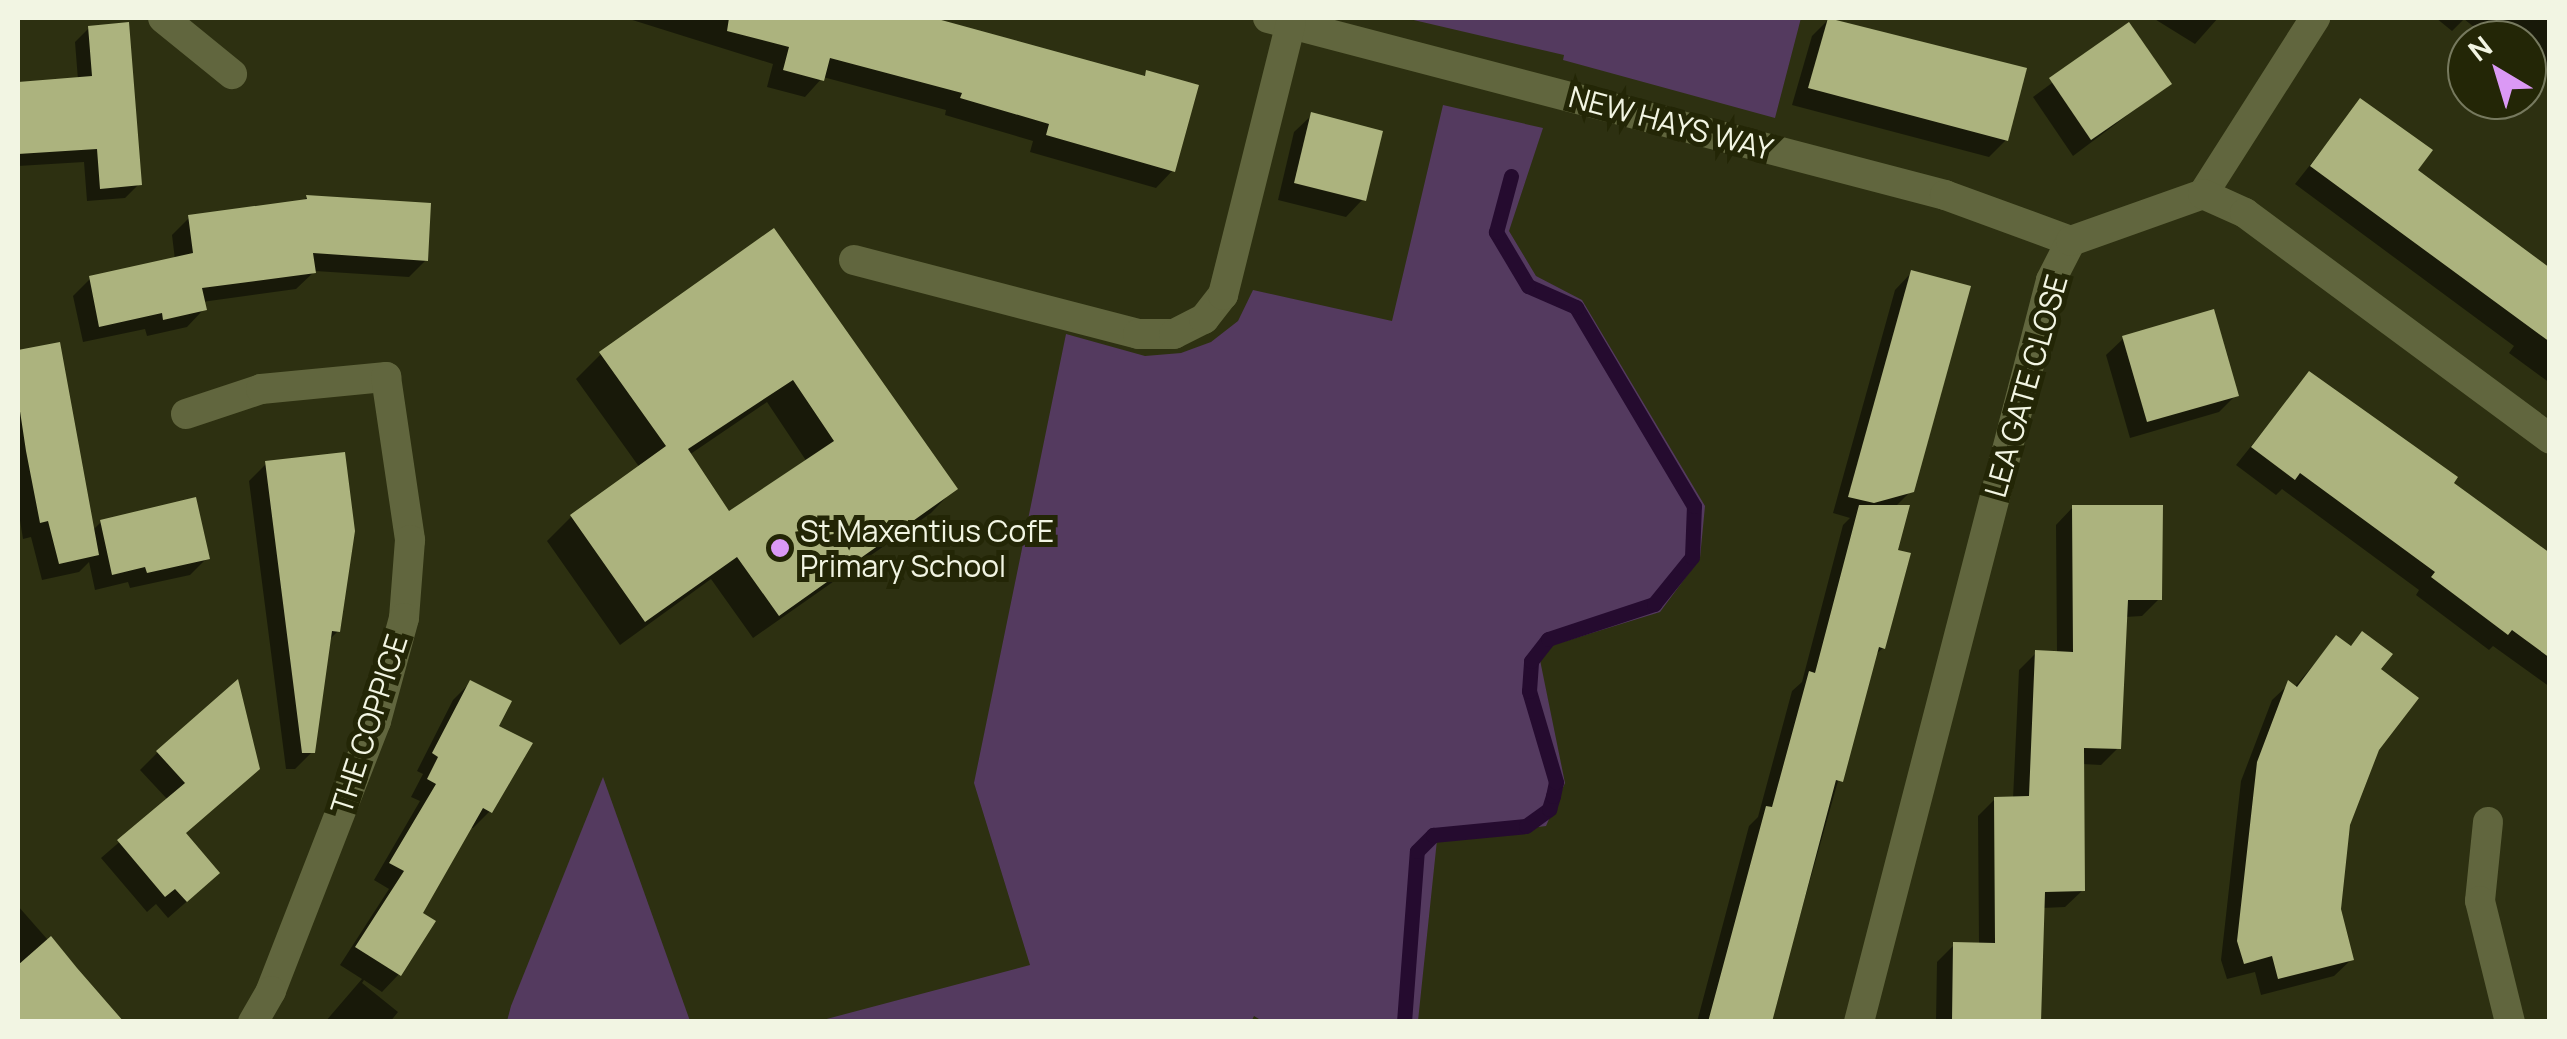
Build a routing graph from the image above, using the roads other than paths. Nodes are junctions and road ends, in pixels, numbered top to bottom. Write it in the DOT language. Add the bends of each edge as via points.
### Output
graph roads {
  1 [pos="163,18"];
  2 [pos="2316,18"];
  3 [pos="1280,20"];
  4 [pos="232,74"];
  5 [pos="2203,194"];
  6 [pos="2071,240"];
  7 [pos="854,260"];
  8 [pos="186,414"];
  9 [pos="2550,439"];
  10 [pos="2488,822"];
  11 [pos="254,1022"];
  12 [pos="1859,1022"];
  13 [pos="2510,1022"];
  1 -- 4 [label="street"];
  2 -- 5 [label="street"];
  3 -- 6 [label="street, NEW HAYS WAY" via="1945,195"];
  3 -- 7 [label="street" via="1222,295 1204,319 1174,334 1138,334"];
  5 -- 6 [label="street, LEA GATE CLOSE"];
  5 -- 9 [label="street" via="2246,214"];
  6 -- 12 [label="street, LEA GATE CLOSE" via="2051,280"];
  8 -- 11 [label="street, THE COPPICE" via="262,389 386,377 410,540 404,618 376,721"];
  10 -- 13 [label="street" via="2480,900"];
}
